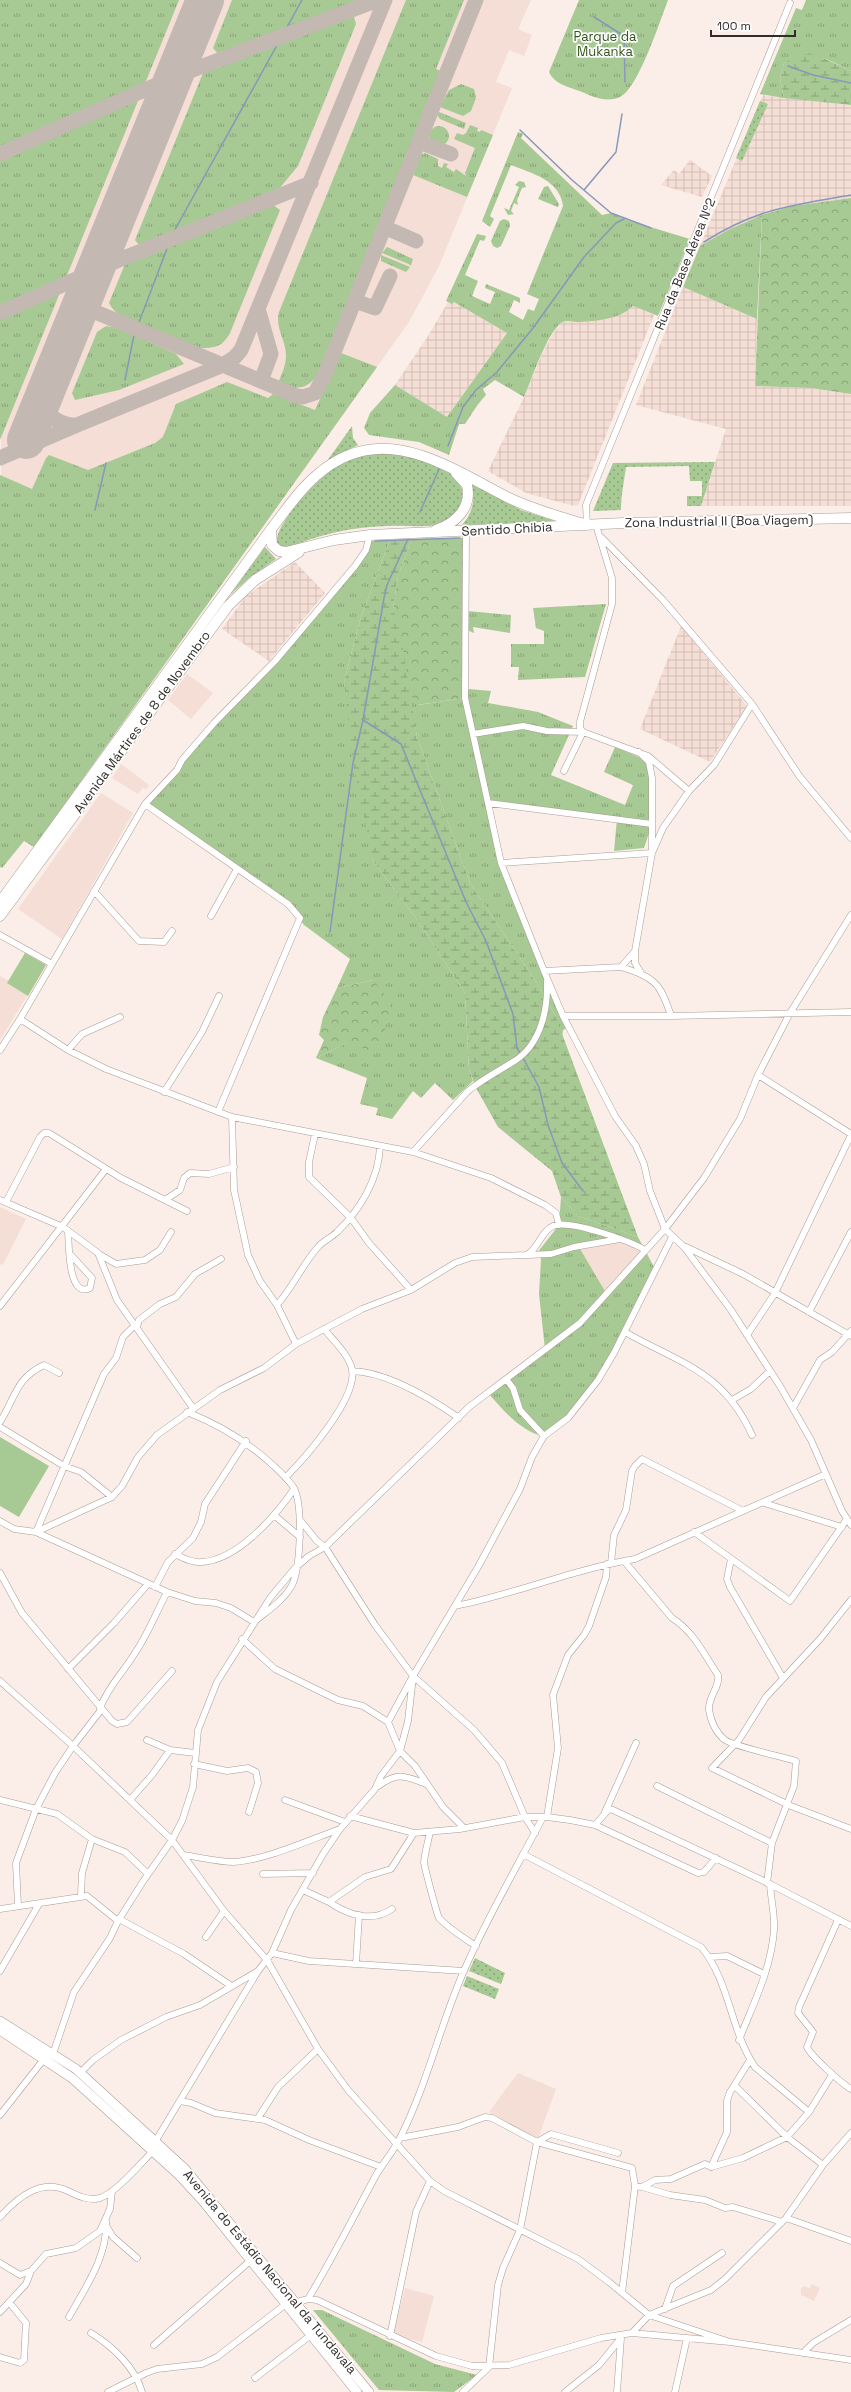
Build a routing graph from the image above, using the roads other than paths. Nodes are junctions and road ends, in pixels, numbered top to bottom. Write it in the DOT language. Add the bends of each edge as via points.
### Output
graph roads {
  1 [pos="790,3"];
  2 [pos="440,462"];
  3 [pos="851,518"];
  4 [pos="592,525"];
  5 [pos="272,528"];
  6 [pos="466,532"];
  7 [pos="428,533"];
  8 [pos="370,535"];
  9 [pos="601,537"];
  10 [pos="305,549"];
  11 [pos="752,704"];
  12 [pos="583,732"];
  13 [pos="473,734"];
  14 [pos="639,752"];
  15 [pos="564,771"];
  16 [pos="689,791"];
  17 [pos="488,803"];
  18 [pos="145,804"];
  19 [pos="652,824"];
  20 [pos="851,838"];
  21 [pos="652,853"];
  22 [pos="501,863"];
  23 [pos="237,869"];
  24 [pos="23,870"];
  25 [pos="94,892"];
  26 [pos="0,897"];
  27 [pos="0,902"];
  28 [pos="0,916"];
  29 [pos="211,916"];
  30 [pos="851,916"];
  31 [pos="172,931"];
  32 [pos="0,935"];
  33 [pos="635,951"];
  34 [pos="52,964"];
  35 [pos="621,966"];
  36 [pos="641,973"];
  37 [pos="545,974"];
  38 [pos="218,996"];
  39 [pos="790,1012"];
  40 [pos="851,1012"];
  41 [pos="563,1016"];
  42 [pos="671,1016"];
  43 [pos="120,1018"];
  44 [pos="20,1019"];
  45 [pos="0,1050"];
  46 [pos="68,1050"];
  47 [pos="758,1075"];
  48 [pos="164,1092"];
  49 [pos="218,1112"];
  50 [pos="232,1117"];
  51 [pos="315,1134"];
  52 [pos="851,1134"];
  53 [pos="380,1146"];
  54 [pos="412,1152"];
  55 [pos="234,1167"];
  56 [pos="106,1169"];
  57 [pos="0,1200"];
  58 [pos="165,1200"];
  59 [pos="6,1202"];
  60 [pos="187,1211"];
  61 [pos="351,1218"];
  62 [pos="559,1224"];
  63 [pos="65,1229"];
  64 [pos="665,1229"];
  65 [pos="171,1232"];
  66 [pos="851,1232"];
  67 [pos="672,1236"];
  68 [pos="621,1239"];
  69 [pos="848,1244"];
  70 [pos="684,1247"];
  71 [pos="645,1250"];
  72 [pos="98,1253"];
  73 [pos="526,1254"];
  74 [pos="71,1255"];
  75 [pos="221,1259"];
  76 [pos="411,1290"];
  77 [pos="775,1293"];
  78 [pos="277,1305"];
  79 [pos="0,1306"];
  80 [pos="809,1312"];
  81 [pos="136,1326"];
  82 [pos="324,1329"];
  83 [pos="624,1332"];
  84 [pos="850,1334"];
  85 [pos="747,1335"];
  86 [pos="296,1344"];
  87 [pos="352,1371"];
  88 [pos="770,1371"];
  89 [pos="59,1374"];
  90 [pos="506,1379"];
  91 [pos="732,1400"];
  92 [pos="193,1408"];
  93 [pos="793,1408"];
  94 [pos="187,1412"];
  95 [pos="458,1418"];
  96 [pos="0,1422"];
  97 [pos="0,1427"];
  98 [pos="752,1435"];
  99 [pos="544,1436"];
  100 [pos="246,1441"];
  101 [pos="64,1466"];
  102 [pos="826,1474"];
  103 [pos="286,1478"];
  104 [pos="294,1489"];
  105 [pos="112,1497"];
  106 [pos="296,1498"];
  107 [pos="285,1503"];
  108 [pos="764,1503"];
  109 [pos="743,1511"];
  110 [pos="274,1515"];
  111 [pos="847,1519"];
  112 [pos="300,1520"];
  113 [pos="0,1521"];
  114 [pos="851,1525"];
  115 [pos="842,1527"];
  116 [pos="36,1532"];
  117 [pos="694,1532"];
  118 [pos="300,1537"];
  119 [pos="325,1546"];
  120 [pos="175,1554"];
  121 [pos="731,1559"];
  122 [pos="624,1561"];
  123 [pos="609,1563"];
  124 [pos="295,1568"];
  125 [pos="0,1573"];
  126 [pos="148,1584"];
  127 [pos="155,1587"];
  128 [pos="167,1592"];
  129 [pos="851,1600"];
  130 [pos="455,1606"];
  131 [pos="254,1622"];
  132 [pos="242,1639"];
  133 [pos="68,1669"];
  134 [pos="172,1671"];
  135 [pos="413,1676"];
  136 [pos="783,1678"];
  137 [pos="0,1681"];
  138 [pos="101,1709"];
  139 [pos="388,1722"];
  140 [pos="147,1740"];
  141 [pos="636,1743"];
  142 [pos="736,1744"];
  143 [pos="73,1746"];
  144 [pos="170,1750"];
  145 [pos="400,1751"];
  146 [pos="195,1754"];
  147 [pos="194,1764"];
  148 [pos="426,1784"];
  149 [pos="657,1786"];
  150 [pos="375,1789"];
  151 [pos="0,1800"];
  152 [pos="130,1800"];
  153 [pos="285,1800"];
  154 [pos="788,1804"];
  155 [pos="36,1809"];
  156 [pos="249,1812"];
  157 [pos="605,1812"];
  158 [pos="350,1816"];
  159 [pos="525,1817"];
  160 [pos="545,1817"];
  161 [pos="345,1822"];
  162 [pos="595,1825"];
  163 [pos="464,1828"];
  164 [pos="340,1829"];
  165 [pos="851,1829"];
  166 [pos="414,1832"];
  167 [pos="430,1832"];
  168 [pos="535,1833"];
  169 [pos="92,1839"];
  170 [pos="172,1840"];
  171 [pos="772,1842"];
  172 [pos="523,1854"];
  173 [pos="183,1855"];
  174 [pos="716,1858"];
  175 [pos="313,1873"];
  176 [pos="148,1874"];
  177 [pos="263,1874"];
  178 [pos="769,1884"];
  179 [pos="302,1890"];
  180 [pos="81,1895"];
  181 [pos="330,1902"];
  182 [pos="39,1904"];
  183 [pos="18,1906"];
  184 [pos="0,1909"];
  185 [pos="392,1909"];
  186 [pos="224,1911"];
  187 [pos="359,1916"];
  188 [pos="118,1920"];
  189 [pos="838,1920"];
  190 [pos="851,1926"];
  191 [pos="206,1937"];
  192 [pos="476,1946"];
  193 [pos="272,1953"];
  194 [pos="710,1957"];
  195 [pos="267,1960"];
  196 [pos="356,1964"];
  197 [pos="0,1971"];
  198 [pos="258,1971"];
  199 [pos="464,1971"];
  200 [pos="764,1974"];
  201 [pos="230,1985"];
  202 [pos="0,2021"];
  203 [pos="0,2030"];
  204 [pos="739,2040"];
  205 [pos="318,2049"];
  206 [pos="53,2054"];
  207 [pos="44,2059"];
  208 [pos="750,2060"];
  209 [pos="80,2073"];
  210 [pos="832,2075"];
  211 [pos="735,2086"];
  212 [pos="851,2089"];
  213 [pos="180,2101"];
  214 [pos="809,2112"];
  215 [pos="0,2115"];
  216 [pos="258,2118"];
  217 [pos="851,2134"];
  218 [pos="787,2137"];
  219 [pos="400,2138"];
  220 [pos="155,2142"];
  221 [pos="537,2142"];
  222 [pos="395,2144"];
  223 [pos="153,2151"];
  224 [pos="618,2153"];
  225 [pos="823,2165"];
  226 [pos="381,2167"];
  227 [pos="711,2167"];
  228 [pos="430,2181"];
  229 [pos="635,2186"];
  230 [pos="642,2187"];
  231 [pos="112,2191"];
  232 [pos="0,2217"];
  233 [pos="106,2220"];
  234 [pos="784,2220"];
  235 [pos="107,2227"];
  236 [pos="520,2230"];
  237 [pos="851,2241"];
  238 [pos="722,2253"];
  239 [pos="137,2258"];
  240 [pos="250,2261"];
  241 [pos="0,2263"];
  242 [pos="31,2271"];
  243 [pos="622,2293"];
  244 [pos="308,2299"];
  245 [pos="9,2302"];
  246 [pos="297,2302"];
  247 [pos="286,2304"];
  248 [pos="665,2309"];
  249 [pos="0,2312"];
  250 [pos="649,2315"];
  251 [pos="69,2317"];
  252 [pos="851,2320"];
  253 [pos="91,2333"];
  254 [pos="632,2333"];
  255 [pos="311,2335"];
  256 [pos="390,2336"];
  257 [pos="621,2336"];
  258 [pos="687,2338"];
  259 [pos="730,2342"];
  260 [pos="154,2345"];
  261 [pos="803,2353"];
  262 [pos="0,2357"];
  263 [pos="851,2360"];
  264 [pos="489,2367"];
  265 [pos="255,2378"];
  266 [pos="136,2379"];
  267 [pos="108,2392"];
  268 [pos="142,2392"];
  269 [pos="357,2392"];
  270 [pos="369,2392"];
  271 [pos="463,2392"];
  272 [pos="565,2392"];
  273 [pos="616,2392"];
  274 [pos="675,2392"];
  1 -- 4 [label="street, Rua da Base Aérea Nº2" via="586,506"];
  2 -- 4 [label="main road" via="518,502"];
  2 -- 5 [label="main road, Avenida Mártires de 8 de Novembro" via="419,453 396,448 369,450 342,458 329,465 307,484"];
  2 -- 7 [label="main road" via="465,481 468,497 458,518"];
  3 -- 4 [label="main road, Zona Industrial II (Boa Viagem)"];
  4 -- 6 [label="main road, Sentido Chibia"];
  4 -- 9 [label="street"];
  5 -- 10 [label="main road" via="270,540 275,548 286,552"];
  5 -- 24 [label="main road, Avenida Mártires de 8 de Novembro"];
  6 -- 7 [label="main road, Sentido Chibia"];
  6 -- 13 [label="street" via="465,698"];
  7 -- 8 [label="main road, Sentido Chibia"];
  8 -- 10 [label="main road, Sentido Chibia" via="334,540"];
  8 -- 18 [label="street" via="366,550 355,566 275,661 214,723 182,760 177,770"];
  9 -- 11 [label="street" via="663,600"];
  9 -- 12 [label="street" via="612,578 612,604 580,722"];
  10 -- 28 [label="main road, Avenida Mártires de 8 de Novembro" via="255,580 228,606"];
  11 -- 16 [label="street" via="714,765"];
  11 -- 20 [label="street" via="800,777"];
  12 -- 13 [label="street" via="547,731 523,726"];
  12 -- 14 [label="street"];
  12 -- 15 [label="street"];
  13 -- 17 [label="street"];
  14 -- 16 [label="street" via="654,760"];
  14 -- 19 [label="street" via="649,762 652,778"];
  16 -- 21 [label="street" via="663,828"];
  17 -- 19 [label="street"];
  17 -- 22 [label="street"];
  18 -- 23 [label="street"];
  18 -- 25 [label="street"];
  19 -- 21 [label="street"];
  21 -- 22 [label="street"];
  21 -- 33 [label="street"];
  22 -- 37 [label="street"];
  23 -- 29 [label="street"];
  23 -- 49 [label="street" via="288,904 300,918"];
  24 -- 26 [label="street"];
  24 -- 27 [label="main road, Avenida Mártires de 8 de Novembro"];
  25 -- 31 [label="street" via="139,941 164,942"];
  25 -- 34 [label="street"];
  30 -- 39 [label="street"];
  32 -- 34 [label="street"];
  33 -- 35 [label="street"];
  33 -- 36 [label="street" via="636,963"];
  34 -- 44 [label="street"];
  35 -- 36 [label="street"];
  35 -- 37 [label="street"];
  36 -- 42 [label="street" via="663,990"];
  37 -- 41 [label="street"];
  37 -- 54 [label="street" via="548,1003 542,1022 526,1050 517,1059 472,1088"];
  38 -- 48 [label="street" via="202,1032"];
  39 -- 40 [label="street"];
  39 -- 42 [label="street"];
  39 -- 47 [label="street"];
  41 -- 42 [label="street"];
  41 -- 64 [label="street" via="615,1116 636,1146"];
  43 -- 46 [label="street" via="82,1034"];
  44 -- 45 [label="street"];
  44 -- 46 [label="street"];
  46 -- 48 [label="street" via="108,1070"];
  47 -- 52 [label="street"];
  47 -- 64 [label="street" via="740,1119 704,1178"];
  48 -- 49 [label="street"];
  49 -- 50 [label="street"];
  50 -- 51 [label="street"];
  50 -- 55 [label="street"];
  51 -- 53 [label="street"];
  51 -- 61 [label="street" via="309,1162 310,1177"];
  52 -- 77 [label="street"];
  53 -- 54 [label="street"];
  53 -- 61 [label="street" via="376,1171"];
  54 -- 62 [label="street" via="470,1171 515,1190 556,1213"];
  55 -- 58 [label="street" via="209,1174 190,1173 184,1178 180,1190"];
  55 -- 78 [label="street" via="234,1190 248,1255 260,1281"];
  56 -- 58 [label="street"];
  56 -- 59 [label="street" via="54,1135 44,1133"];
  56 -- 63 [label="street"];
  57 -- 59 [label="street"];
  58 -- 60 [label="street"];
  59 -- 63 [label="street"];
  61 -- 76 [label="street" via="369,1243"];
  61 -- 78 [label="street" via="318,1247"];
  62 -- 68 [label="street" via="582,1227"];
  62 -- 73 [label="street" via="548,1230 530,1253"];
  63 -- 72 [label="street"];
  63 -- 74 [label="street"];
  63 -- 79 [label="street"];
  64 -- 67 [label="street"];
  64 -- 71 [label="street"];
  65 -- 72 [label="street" via="160,1250 139,1262 116,1264"];
  66 -- 69 [label="street"];
  67 -- 70 [label="street"];
  67 -- 83 [label="street"];
  68 -- 71 [label="street"];
  68 -- 73 [label="street" via="574,1247 551,1254"];
  69 -- 80 [label="street"];
  70 -- 77 [label="street" via="742,1274"];
  70 -- 85 [label="street"];
  71 -- 90 [label="street" via="580,1323"];
  72 -- 81 [label="street" via="117,1300"];
  73 -- 76 [label="street" via="472,1257 443,1269"];
  74 -- 74 [label="street" via="73,1282 85,1290 90,1288 92,1278"];
  75 -- 81 [label="street" via="195,1274 176,1297 160,1304 139,1320"];
  76 -- 82 [label="street" via="362,1309"];
  77 -- 80 [label="street"];
  77 -- 85 [label="street"];
  78 -- 86 [label="street"];
  80 -- 84 [label="street"];
  81 -- 92 [label="street"];
  81 -- 101 [label="street" via="132,1325 123,1337 116,1358 104,1374"];
  82 -- 86 [label="street"];
  82 -- 87 [label="street" via="348,1359"];
  83 -- 91 [label="street" via="688,1365 718,1386"];
  83 -- 99 [label="street" via="614,1353 582,1400 568,1418"];
  84 -- 93 [label="street" via="820,1360"];
  85 -- 88 [label="street"];
  86 -- 92 [label="street" via="264,1368 220,1390"];
  87 -- 95 [label="street" via="366,1371 379,1375 420,1394"];
  87 -- 103 [label="street" via="347,1395 335,1416 313,1450"];
  88 -- 91 [label="street" via="751,1389"];
  88 -- 93 [label="street"];
  89 -- 96 [label="street" via="44,1365 28,1374"];
  90 -- 95 [label="street"];
  90 -- 99 [label="street" via="513,1388 520,1410"];
  91 -- 98 [label="street"];
  92 -- 94 [label="street"];
  93 -- 102 [label="street"];
  94 -- 100 [label="street"];
  94 -- 105 [label="street" via="145,1447 122,1486"];
  95 -- 119 [label="street"];
  97 -- 101 [label="street"];
  99 -- 130 [label="street" via="532,1457 520,1489"];
  100 -- 103 [label="street"];
  100 -- 120 [label="street" via="207,1500 194,1538"];
  101 -- 105 [label="street" via="81,1472"];
  101 -- 116 [label="street"];
  102 -- 108 [label="street"];
  102 -- 111 [label="street"];
  103 -- 104 [label="street"];
  104 -- 106 [label="street"];
  104 -- 107 [label="street"];
  105 -- 116 [label="street"];
  106 -- 107 [label="street"];
  106 -- 112 [label="street"];
  107 -- 110 [label="street"];
  108 -- 109 [label="street"];
  108 -- 115 [label="street"];
  109 -- 117 [label="street"];
  109 -- 123 [label="street" via="642,1459 632,1471 626,1510 614,1535"];
  110 -- 118 [label="street"];
  110 -- 120 [label="street" via="236,1550 220,1559 201,1562"];
  111 -- 114 [label="street"];
  111 -- 115 [label="street"];
  112 -- 118 [label="street"];
  112 -- 119 [label="street" via="317,1541"];
  113 -- 116 [label="street" via="14,1529"];
  115 -- 121 [label="street" via="790,1601"];
  116 -- 126 [label="street"];
  117 -- 121 [label="street"];
  117 -- 122 [label="street" via="646,1555"];
  118 -- 124 [label="street"];
  119 -- 124 [label="street"];
  119 -- 135 [label="street" via="375,1625"];
  120 -- 127 [label="street"];
  121 -- 136 [label="street" via="727,1579 730,1587"];
  122 -- 123 [label="street"];
  122 -- 142 [label="street" via="672,1618 693,1637 718,1675 719,1681 711,1695 709,1709 713,1725 725,1740"];
  123 -- 130 [label="street" via="520,1591"];
  123 -- 160 [label="street" via="589,1626 568,1655 553,1695 558,1748"];
  124 -- 131 [label="street"];
  124 -- 131 [label="street" via="292,1585 282,1600"];
  125 -- 133 [label="street" via="22,1613"];
  126 -- 127 [label="street"];
  126 -- 133 [label="street"];
  127 -- 128 [label="street"];
  128 -- 131 [label="street" via="231,1608"];
  128 -- 138 [label="street" via="143,1640 111,1684"];
  129 -- 136 [label="street" via="820,1639"];
  130 -- 135 [label="street"];
  131 -- 132 [label="street"];
  132 -- 139 [label="street" via="275,1669 338,1700 363,1706"];
  132 -- 146 [label="street" via="206,1706 198,1730"];
  133 -- 138 [label="street"];
  134 -- 138 [label="street" via="127,1722 117,1724"];
  135 -- 139 [label="street"];
  135 -- 145 [label="street" via="408,1721"];
  135 -- 159 [label="street" via="474,1730 502,1763"];
  136 -- 142 [label="street" via="757,1709"];
  137 -- 143 [label="street"];
  138 -- 143 [label="street"];
  139 -- 145 [label="street"];
  140 -- 144 [label="street"];
  141 -- 157 [label="street"];
  142 -- 154 [label="street" via="796,1761 794,1786"];
  142 -- 154 [label="street" via="712,1768"];
  143 -- 152 [label="street"];
  143 -- 155 [label="street"];
  144 -- 146 [label="street"];
  144 -- 152 [label="street"];
  145 -- 148 [label="street" via="421,1773"];
  145 -- 150 [label="street" via="381,1776"];
  146 -- 147 [label="street"];
  147 -- 156 [label="street" via="228,1771 248,1768 256,1772 258,1783"];
  147 -- 170 [label="street" via="193,1788 182,1821"];
  148 -- 150 [label="street" via="410,1777 390,1776"];
  148 -- 163 [label="street" via="443,1807"];
  149 -- 171 [label="street"];
  150 -- 158 [label="street"];
  151 -- 155 [label="street"];
  152 -- 170 [label="street"];
  153 -- 161 [label="street"];
  154 -- 165 [label="street"];
  154 -- 171 [label="street"];
  155 -- 169 [label="street" via="63,1817"];
  155 -- 183 [label="street" via="16,1863"];
  157 -- 162 [label="street"];
  157 -- 174 [label="street" via="613,1810"];
  158 -- 161 [label="street"];
  158 -- 166 [label="street"];
  159 -- 160 [label="street"];
  159 -- 163 [label="street"];
  159 -- 168 [label="street"];
  160 -- 162 [label="street"];
  160 -- 168 [label="street"];
  161 -- 164 [label="street"];
  162 -- 174 [label="street" via="698,1873 704,1872"];
  163 -- 167 [label="street"];
  164 -- 173 [label="street" via="267,1856 237,1862"];
  164 -- 175 [label="street"];
  166 -- 167 [label="street"];
  166 -- 181 [label="street" via="391,1869 365,1877"];
  167 -- 192 [label="street" via="424,1868 430,1882 432,1902 444,1923"];
  168 -- 172 [label="street"];
  169 -- 176 [label="street" via="125,1852"];
  169 -- 180 [label="street" via="84,1866"];
  170 -- 173 [label="street"];
  170 -- 176 [label="street"];
  171 -- 178 [label="street"];
  172 -- 192 [label="street"];
  172 -- 194 [label="street" via="701,1947"];
  173 -- 186 [label="street"];
  174 -- 178 [label="street"];
  175 -- 177 [label="street"];
  175 -- 179 [label="street"];
  176 -- 188 [label="street"];
  178 -- 189 [label="street"];
  178 -- 200 [label="street" via="774,1930"];
  179 -- 181 [label="street"];
  179 -- 193 [label="street"];
  180 -- 182 [label="street"];
  180 -- 188 [label="street" via="92,1898"];
  181 -- 187 [label="street" via="341,1910"];
  182 -- 183 [label="street"];
  182 -- 197 [label="street"];
  183 -- 184 [label="street"];
  185 -- 187 [label="street" via="378,1916"];
  186 -- 191 [label="street"];
  186 -- 195 [label="street"];
  187 -- 196 [label="street"];
  188 -- 201 [label="street" via="184,1954"];
  188 -- 206 [label="street" via="110,1938 74,1992"];
  189 -- 190 [label="street"];
  189 -- 210 [label="street" via="798,2013 812,2032 808,2051"];
  192 -- 199 [label="street"];
  193 -- 195 [label="street"];
  193 -- 196 [label="street" via="309,1961"];
  194 -- 200 [label="street" via="727,1956"];
  194 -- 204 [label="street" via="720,1979"];
  195 -- 198 [label="street"];
  195 -- 205 [label="street"];
  196 -- 199 [label="street"];
  198 -- 201 [label="street"];
  198 -- 213 [label="street"];
  199 -- 219 [label="street" via="437,2040 426,2077"];
  200 -- 204 [label="street" via="761,1990 755,1998"];
  201 -- 209 [label="street" via="200,2005 166,2017 122,2040 93,2060"];
  202 -- 206 [label="street, Avenida do Estádio Nacional da Tundavala"];
  203 -- 207 [label="street, Avenida do Estádio Nacional da Tundavala"];
  204 -- 208 [label="street"];
  205 -- 216 [label="street" via="278,2087"];
  205 -- 222 [label="street" via="348,2090"];
  206 -- 209 [label="street, Avenida do Estádio Nacional da Tundavala"];
  207 -- 215 [label="street"];
  207 -- 223 [label="street, Avenida do Estádio Nacional da Tundavala" via="72,2078"];
  208 -- 211 [label="street"];
  208 -- 214 [label="street"];
  209 -- 220 [label="street, Avenida do Estádio Nacional da Tundavala"];
  210 -- 212 [label="street"];
  210 -- 214 [label="street"];
  211 -- 218 [label="street"];
  211 -- 227 [label="street" via="728,2102 727,2132"];
  213 -- 216 [label="street" via="215,2113"];
  213 -- 220 [label="street"];
  214 -- 218 [label="street"];
  216 -- 226 [label="street"];
  217 -- 225 [label="street"];
  218 -- 225 [label="street"];
  218 -- 227 [label="street" via="743,2158"];
  219 -- 221 [label="street" via="458,2127 485,2117 492,2118"];
  219 -- 222 [label="street"];
  220 -- 246 [label="street, Avenida do Estádio Nacional da Tundavala" via="209,2195"];
  221 -- 224 [label="street" via="551,2134"];
  221 -- 229 [label="street" via="629,2167 634,2170"];
  221 -- 236 [label="street"];
  222 -- 226 [label="street"];
  222 -- 228 [label="street"];
  223 -- 231 [label="street"];
  223 -- 240 [label="street, Avenida do Estádio Nacional da Tundavala" via="202,2201"];
  225 -- 234 [label="street"];
  226 -- 244 [label="street" via="335,2255"];
  227 -- 230 [label="street" via="705,2164 671,2179 655,2180"];
  228 -- 236 [label="street" via="444,2191"];
  228 -- 256 [label="street" via="416,2212"];
  229 -- 230 [label="street"];
  229 -- 243 [label="street"];
  230 -- 234 [label="street"];
  231 -- 232 [label="street" via="100,2198 90,2199 58,2186 40,2187 22,2197"];
  231 -- 233 [label="street"];
  233 -- 235 [label="street"];
  233 -- 242 [label="street" via="92,2239 71,2250 46,2254"];
  234 -- 237 [label="street"];
  234 -- 248 [label="street" via="711,2290"];
  235 -- 239 [label="street" via="113,2237"];
  235 -- 251 [label="street" via="106,2242 101,2256"];
  236 -- 243 [label="street" via="578,2259"];
  236 -- 264 [label="street" via="498,2285"];
  238 -- 248 [label="street" via="673,2286"];
  240 -- 247 [label="street, Avenida do Estádio Nacional da Tundavala"];
  240 -- 260 [label="street"];
  241 -- 242 [label="street" via="20,2275"];
  242 -- 245 [label="street" via="26,2284"];
  243 -- 250 [label="street"];
  244 -- 246 [label="street"];
  244 -- 256 [label="street" via="317,2300"];
  245 -- 249 [label="street"];
  245 -- 262 [label="street" via="26,2323 24,2360 20,2363"];
  246 -- 270 [label="street, Avenida do Estádio Nacional da Tundavala"];
  247 -- 255 [label="street, Avenida do Estádio Nacional da Tundavala"];
  247 -- 266 [label="street" via="217,2357 202,2364 158,2369"];
  248 -- 250 [label="street"];
  250 -- 254 [label="street"];
  250 -- 259 [label="street"];
  252 -- 261 [label="street" via="813,2343"];
  253 -- 266 [label="street" via="114,2350"];
  254 -- 257 [label="street"];
  254 -- 258 [label="street"];
  255 -- 265 [label="street"];
  255 -- 269 [label="street, Avenida do Estádio Nacional da Tundavala"];
  256 -- 264 [label="street" via="453,2362"];
  257 -- 264 [label="street" via="509,2365"];
  257 -- 272 [label="street" via="599,2365"];
  257 -- 273 [label="street"];
  258 -- 259 [label="street"];
  258 -- 274 [label="street"];
  259 -- 261 [label="street"];
  261 -- 263 [label="street"];
  264 -- 271 [label="street"];
  266 -- 267 [label="street"];
  266 -- 268 [label="street"];
}
